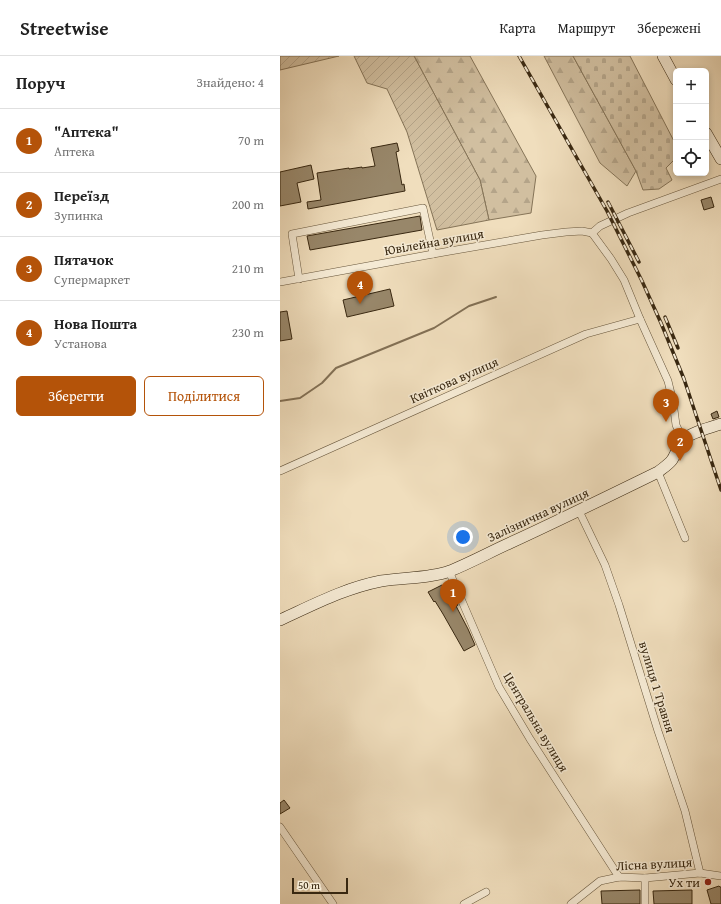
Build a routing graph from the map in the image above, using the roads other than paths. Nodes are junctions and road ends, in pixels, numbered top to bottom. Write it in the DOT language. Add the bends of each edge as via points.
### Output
graph roads {
  1 [pos="663,56"];
  2 [pos="673,74"];
  3 [pos="709,138"];
  4 [pos="721,159"];
  5 [pos="721,179"];
  6 [pos="592,233"];
  7 [pos="433,254"];
  8 [pos="299,279"];
  9 [pos="280,282"];
  10 [pos="640,319"];
  11 [pos="721,424"];
  12 [pos="683,440"];
  13 [pos="280,471"];
  14 [pos="658,472"];
  15 [pos="579,511"];
  16 [pos="685,538"];
  17 [pos="449,571"];
  18 [pos="280,620"];
  19 [pos="280,827"];
  20 [pos="700,874"];
  21 [pos="721,876"];
  22 [pos="619,877"];
  23 [pos="645,878"];
  24 [pos="486,892"];
  25 [pos="333,904"];
  26 [pos="464,904"];
  27 [pos="571,904"];
  28 [pos="644,904"];
  1 -- 2 [label="street"];
  3 -- 4 [label="street"];
  5 -- 6 [label="street" via="628,213 600,226"];
  6 -- 7 [label="street, Ювілейна вулиця" via="566,232"];
  6 -- 10 [label="street" via="624,280"];
  7 -- 8 [label="street, Ювілейна вулиця"];
  7 -- 8 [label="street" via="423,208 292,234"];
  8 -- 9 [label="street, Ювілейна вулиця"];
  10 -- 12 [label="street" via="668,381 676,425"];
  10 -- 13 [label="street, Квіткова вулиця" via="586,334"];
  11 -- 12 [label="street" via="690,434"];
  12 -- 14 [label="street, Залізнична вулиця" via="673,459"];
  14 -- 15 [label="street, Залізнична вулиця"];
  14 -- 16 [label="street"];
  15 -- 17 [label="street, Залізнична вулиця"];
  15 -- 20 [label="street, вулиця 1 Травня" via="605,565 619,605 684,811"];
  17 -- 18 [label="street, Залізнична вулиця" via="361,586"];
  17 -- 22 [label="street, Центральна вулиця" via="499,686"];
  19 -- 25 [label="street"];
  20 -- 21 [label="street, Лісна вулиця"];
  20 -- 23 [label="street, Лісна вулиця"];
  22 -- 23 [label="street, Лісна вулиця"];
  22 -- 27 [label="street, Лісна вулиця" via="600,882"];
  23 -- 28 [label="street"];
  24 -- 26 [label="street"];
}
